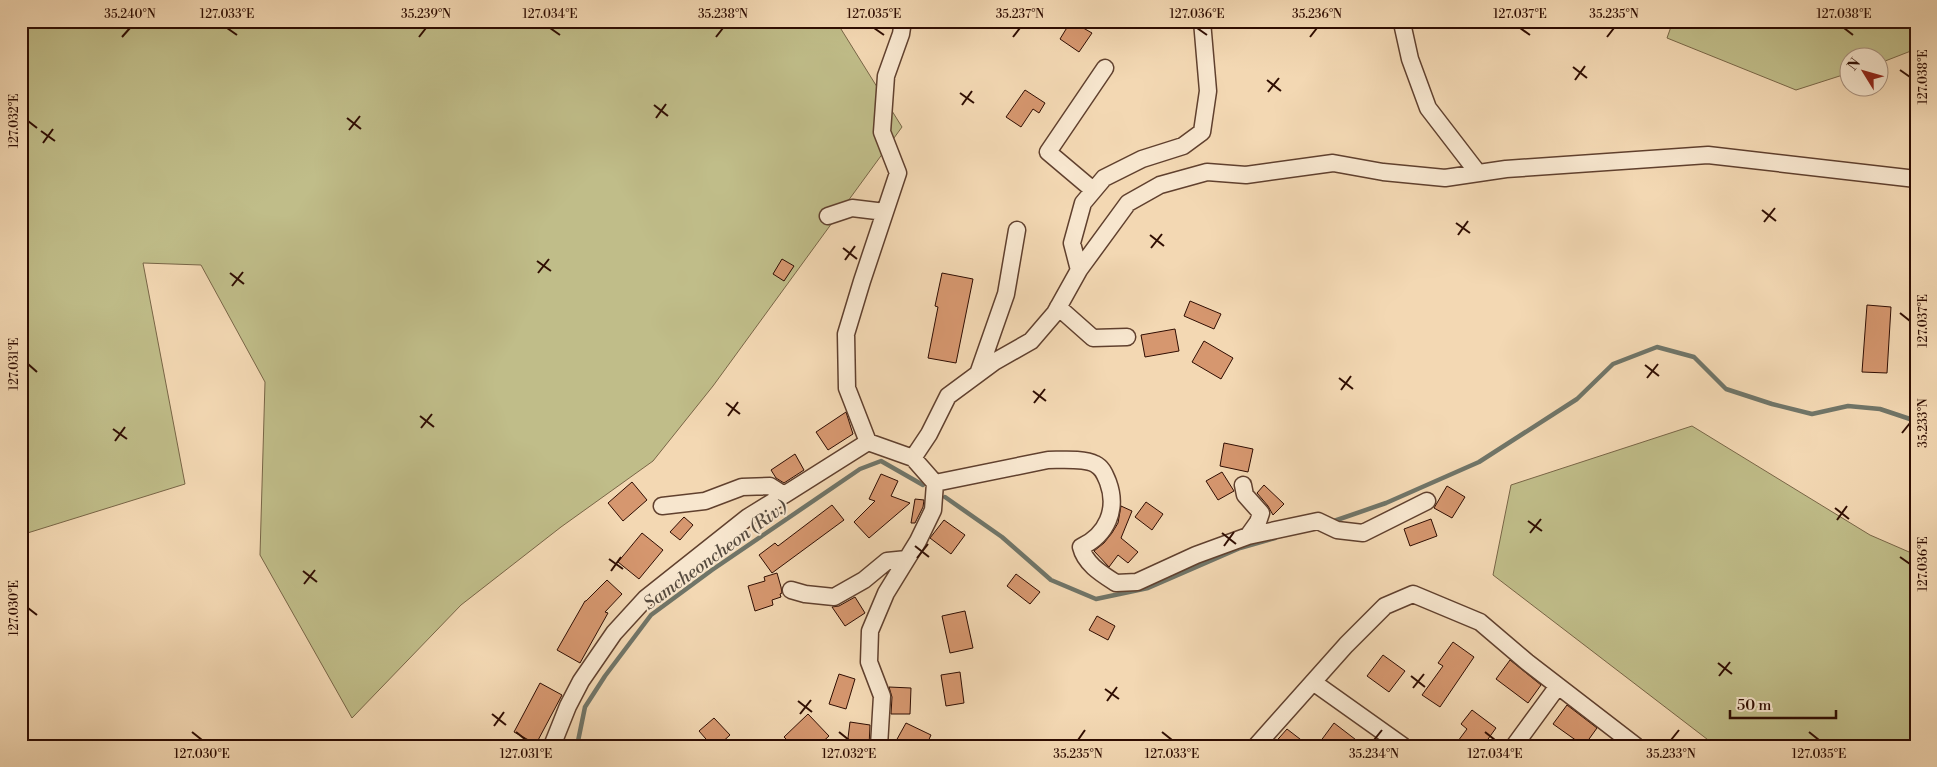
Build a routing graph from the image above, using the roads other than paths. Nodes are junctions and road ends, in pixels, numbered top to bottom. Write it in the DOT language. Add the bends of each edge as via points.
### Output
graph roads {
  1 [pos="903,21"];
  2 [pos="1202,21"];
  3 [pos="1404,21"];
  4 [pos="1105,68"];
  5 [pos="1478,173"];
  6 [pos="1916,179"];
  7 [pos="1093,190"];
  8 [pos="885,212"];
  9 [pos="828,216"];
  10 [pos="1017,230"];
  11 [pos="1079,270"];
  12 [pos="1058,307"];
  13 [pos="1127,337"];
  14 [pos="978,374"];
  15 [pos="868,442"];
  16 [pos="912,458"];
  17 [pos="935,483"];
  18 [pos="1244,485"];
  19 [pos="784,495"];
  20 [pos="1427,502"];
  21 [pos="662,506"];
  22 [pos="1248,536"];
  23 [pos="907,559"];
  24 [pos="790,590"];
  25 [pos="1313,682"];
  26 [pos="1558,686"];
  27 [pos="552,746"];
  28 [pos="879,746"];
  29 [pos="1256,746"];
  30 [pos="1403,746"];
  31 [pos="1514,746"];
  32 [pos="1636,746"];
  1 -- 8 [label="street" via="886,76 882,132 898,173"];
  2 -- 7 [label="street" via="1208,91 1202,132 1183,146 1142,159 1104,178"];
  3 -- 5 [label="street" via="1410,59 1428,108"];
  4 -- 7 [label="street" via="1048,152"];
  5 -- 6 [label="street" via="1708,155"];
  5 -- 11 [label="street" via="1445,178 1333,164 1246,175 1207,172 1160,185 1128,203"];
  7 -- 11 [label="street" via="1083,203 1072,243"];
  8 -- 9 [label="street" via="852,208"];
  8 -- 15 [label="street" via="846,334 847,388"];
  10 -- 14 [label="street" via="1006,294"];
  11 -- 12 [label="street"];
  12 -- 13 [label="street" via="1093,338"];
  12 -- 14 [label="street" via="1031,341"];
  14 -- 16 [label="street" via="948,396 929,434"];
  15 -- 16 [label="street"];
  15 -- 19 [label="street"];
  16 -- 17 [label="street"];
  17 -- 22 [label="street" via="1048,460 1094,463 1103,470 1110,488 1112,510 1108,524 1093,542 1081,547 1083,556 1116,583 1137,582"];
  17 -- 23 [label="street" via="933,510"];
  18 -- 22 [label="street" via="1244,496 1261,513"];
  19 -- 21 [label="street" via="770,486 742,487 704,501"];
  19 -- 27 [label="street" via="748,517 646,598 614,633 581,681"];
  20 -- 22 [label="street" via="1363,533 1335,530 1318,521"];
  23 -- 24 [label="street" via="887,561 864,580 834,597"];
  23 -- 28 [label="street" via="886,593 870,631 869,662 882,696"];
  25 -- 26 [label="street" via="1385,606 1413,594 1480,622"];
  25 -- 29 [label="street"];
  25 -- 30 [label="street"];
  26 -- 31 [label="street"];
  26 -- 32 [label="street"];
}
